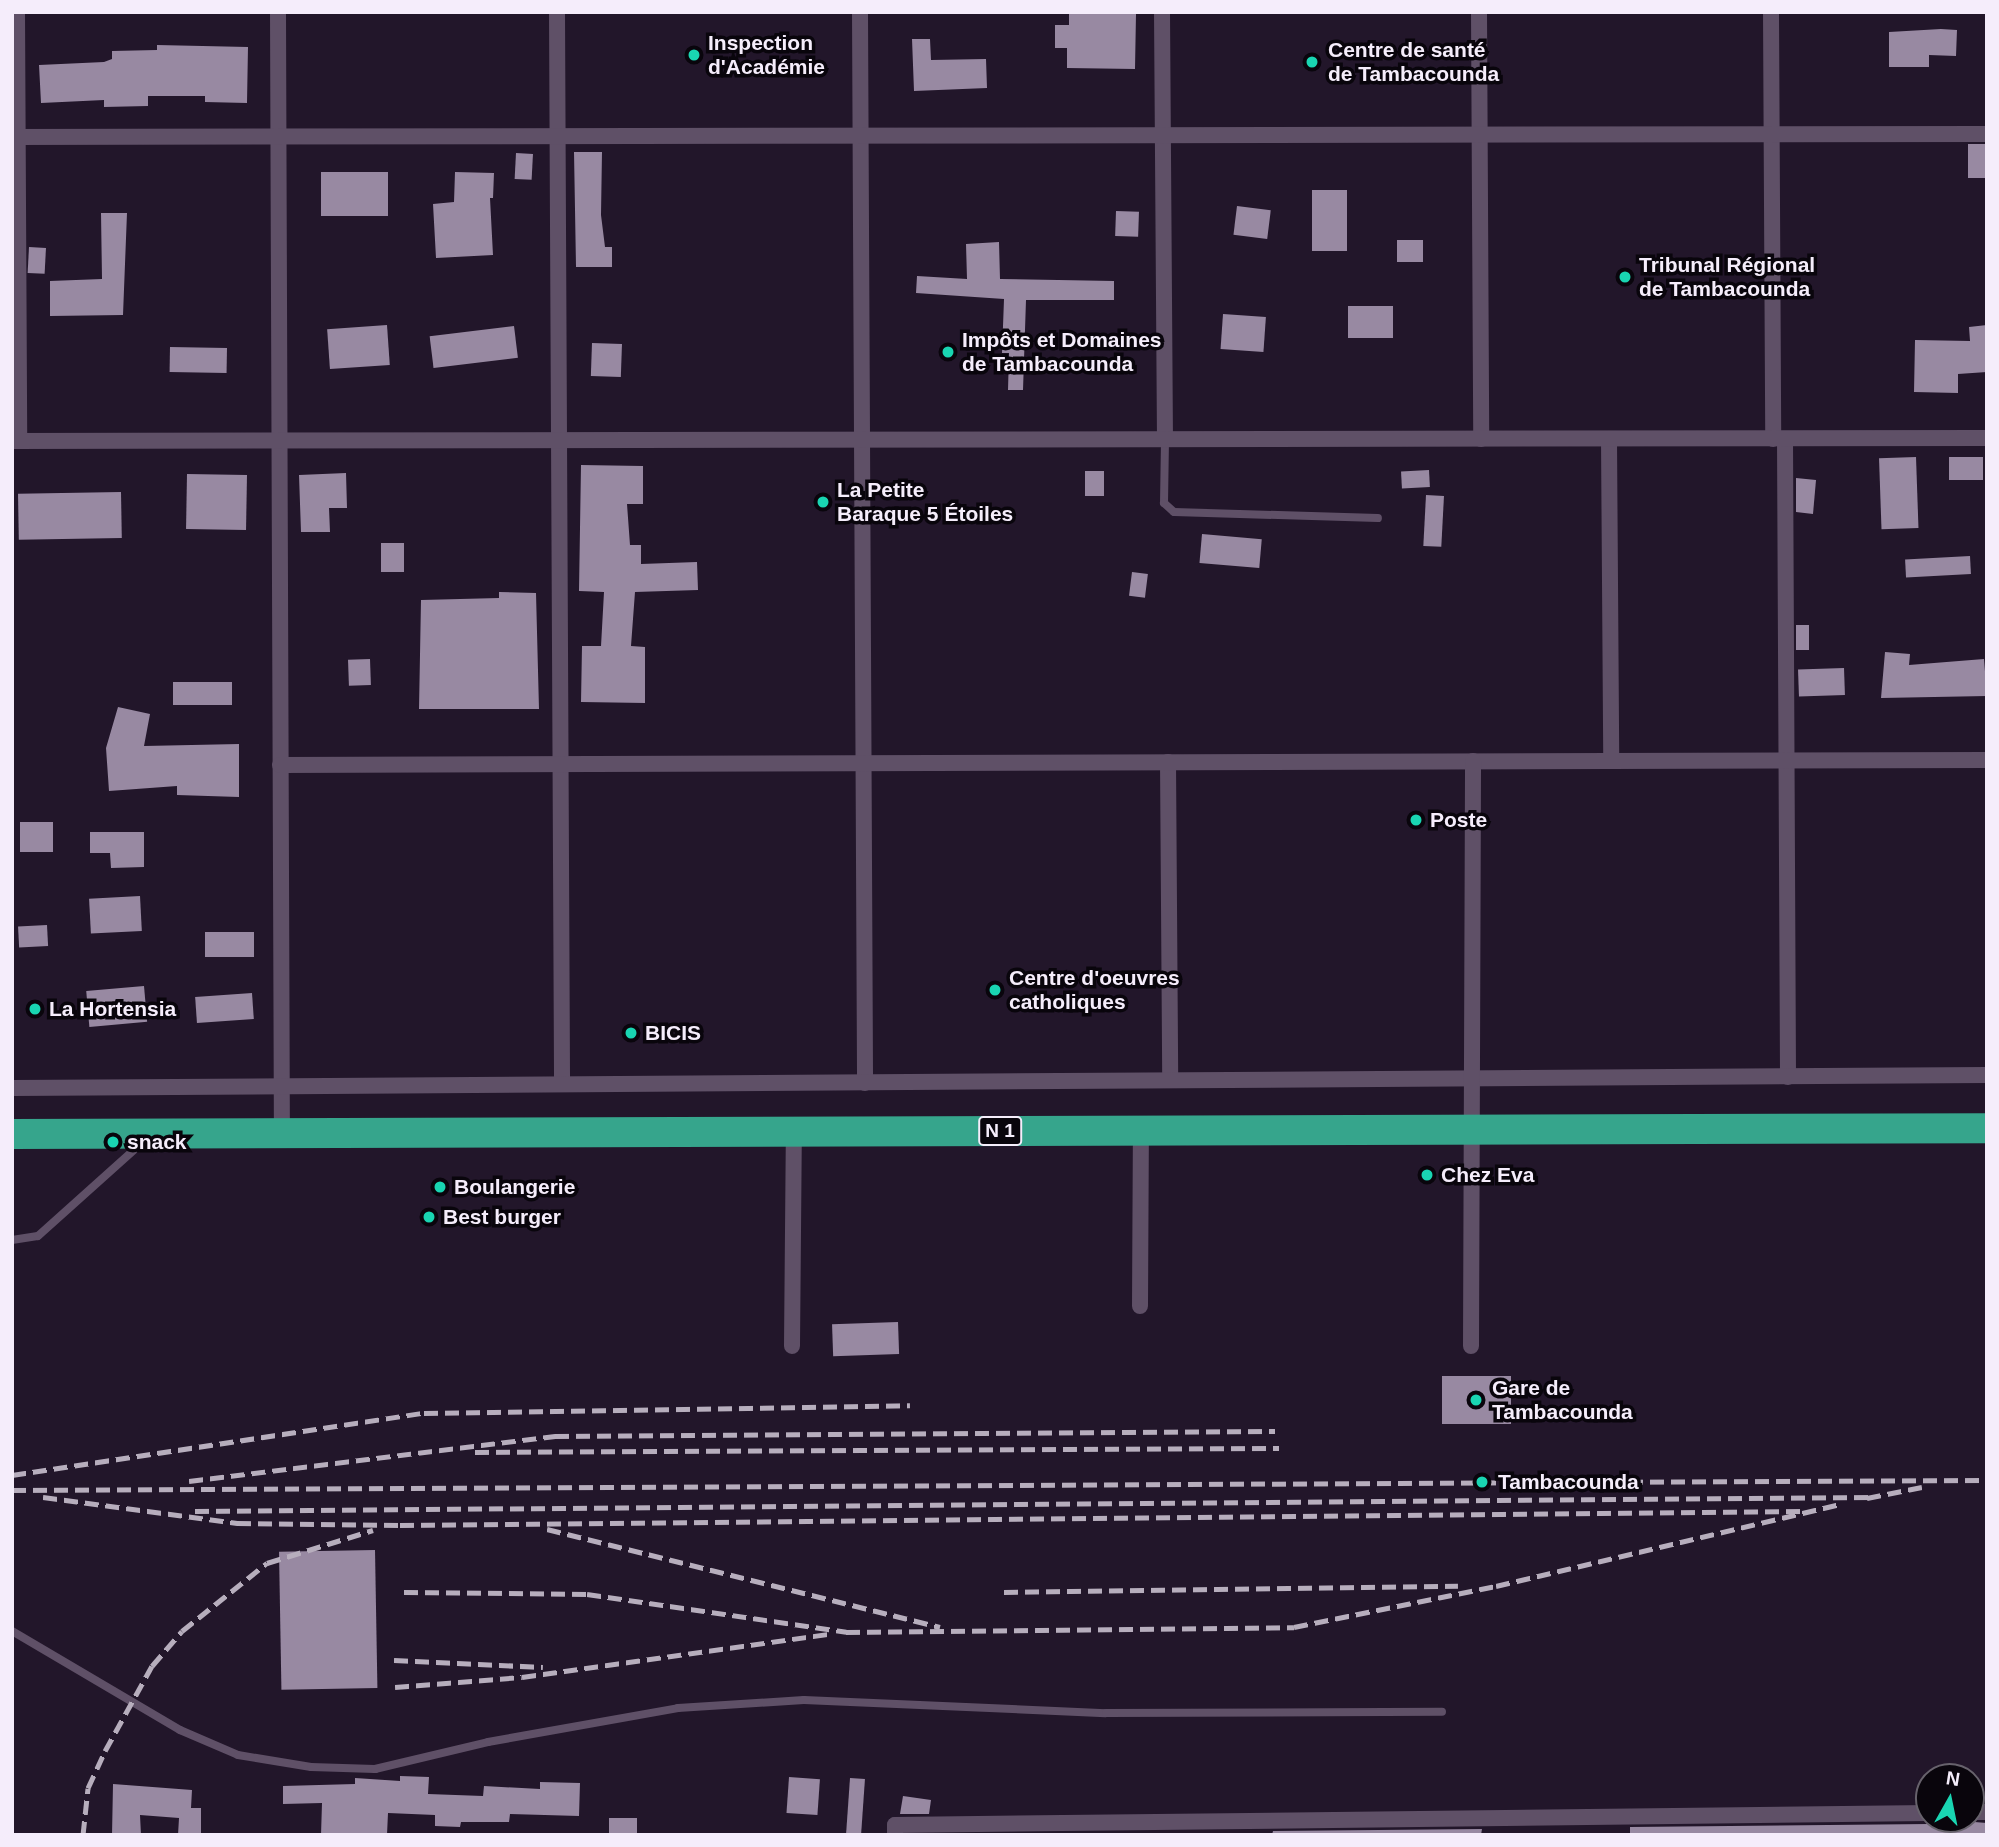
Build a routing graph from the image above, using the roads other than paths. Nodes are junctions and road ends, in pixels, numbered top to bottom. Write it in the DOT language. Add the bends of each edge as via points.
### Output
graph roads {
  1 [pos="17,12"];
  2 [pos="278,12"];
  3 [pos="557,12"];
  4 [pos="860,12"];
  5 [pos="1162,12"];
  6 [pos="1479,12"];
  7 [pos="1770,12"];
  8 [pos="1771,134"];
  9 [pos="1987,134"];
  10 [pos="1479,135"];
  11 [pos="860,136"];
  12 [pos="1163,136"];
  13 [pos="15,137"];
  14 [pos="278,137"];
  15 [pos="557,137"];
  16 [pos="15,281"];
  17 [pos="1987,438"];
  18 [pos="1481,439"];
  19 [pos="1609,439"];
  20 [pos="1779,439"];
  21 [pos="559,440"];
  22 [pos="862,440"];
  23 [pos="1165,440"];
  24 [pos="15,441"];
  25 [pos="279,441"];
  26 [pos="1378,518"];
  27 [pos="1787,760"];
  28 [pos="1987,760"];
  29 [pos="1473,761"];
  30 [pos="1611,761"];
  31 [pos="1168,762"];
  32 [pos="864,763"];
  33 [pos="560,764"];
  34 [pos="280,765"];
  35 [pos="1987,1075"];
  36 [pos="1788,1076"];
  37 [pos="1475,1079"];
  38 [pos="1170,1080"];
  39 [pos="865,1083"];
  40 [pos="562,1084"];
  41 [pos="282,1086"];
  42 [pos="12,1088"];
  43 [pos="1987,1129"];
  44 [pos="1475,1130"];
  45 [pos="1141,1131"];
  46 [pos="794,1132"];
  47 [pos="282,1133"];
  48 [pos="12,1134"];
  49 [pos="153,1134"];
  50 [pos="12,1240"];
  51 [pos="1140,1306"];
  52 [pos="792,1346"];
  53 [pos="1471,1346"];
  54 [pos="12,1631"];
  55 [pos="1442,1712"];
  56 [pos="1915,1812"];
  57 [pos="1473,1818"];
  58 [pos="1088,1829"];
  59 [pos="895,1835"];
  60 [pos="1474,1835"];
  1 -- 13 [label="street"];
  2 -- 14 [label="street"];
  3 -- 15 [label="street"];
  4 -- 11 [label="street"];
  5 -- 12 [label="street"];
  6 -- 10 [label="street"];
  7 -- 8 [label="street"];
  8 -- 9 [label="street"];
  8 -- 10 [label="street"];
  8 -- 20 [label="street"];
  10 -- 12 [label="street"];
  10 -- 18 [label="street"];
  11 -- 12 [label="street"];
  11 -- 15 [label="street"];
  11 -- 22 [label="street"];
  12 -- 23 [label="street"];
  13 -- 14 [label="street"];
  13 -- 16 [label="street"];
  14 -- 15 [label="street"];
  14 -- 25 [label="street"];
  15 -- 21 [label="street"];
  16 -- 24 [label="street"];
  17 -- 20 [label="street"];
  18 -- 19 [label="street"];
  18 -- 23 [label="street"];
  19 -- 20 [label="street"];
  19 -- 30 [label="street"];
  20 -- 27 [label="street"];
  21 -- 22 [label="street"];
  21 -- 25 [label="street"];
  21 -- 33 [label="street"];
  22 -- 23 [label="street"];
  22 -- 32 [label="street"];
  23 -- 26 [label="lane" via="1164,503 1174,512"];
  24 -- 25 [label="street"];
  25 -- 34 [label="street"];
  27 -- 28 [label="street"];
  27 -- 30 [label="street"];
  27 -- 36 [label="street"];
  29 -- 30 [label="street"];
  29 -- 31 [label="street"];
  29 -- 37 [label="street"];
  31 -- 32 [label="street"];
  31 -- 38 [label="street"];
  32 -- 33 [label="street"];
  32 -- 39 [label="street"];
  33 -- 34 [label="street"];
  33 -- 40 [label="street"];
  34 -- 41 [label="street"];
  35 -- 36 [label="street"];
  36 -- 37 [label="street"];
  37 -- 38 [label="street"];
  37 -- 44 [label="street"];
  38 -- 39 [label="street"];
  39 -- 40 [label="street"];
  40 -- 41 [label="street"];
  41 -- 42 [label="street"];
  41 -- 47 [label="street"];
  43 -- 44 [label="highway, N 1"];
  44 -- 45 [label="highway, N 1"];
  44 -- 53 [label="street"];
  45 -- 46 [label="highway, N 1"];
  45 -- 51 [label="street"];
  46 -- 47 [label="highway, N 1"];
  46 -- 52 [label="street"];
  47 -- 49 [label="highway, N 1"];
  48 -- 49 [label="highway, N 1"];
  49 -- 50 [label="lane" via="38,1236"];
  54 -- 55 [label="lane" via="180,1730 238,1755 311,1767 374,1769 488,1742 678,1708 804,1700 1106,1713"];
  56 -- 57 [label="street"];
  57 -- 58 [label="street"];
  57 -- 60 [label="street"];
  58 -- 59 [label="street" via="895,1825"];
}
